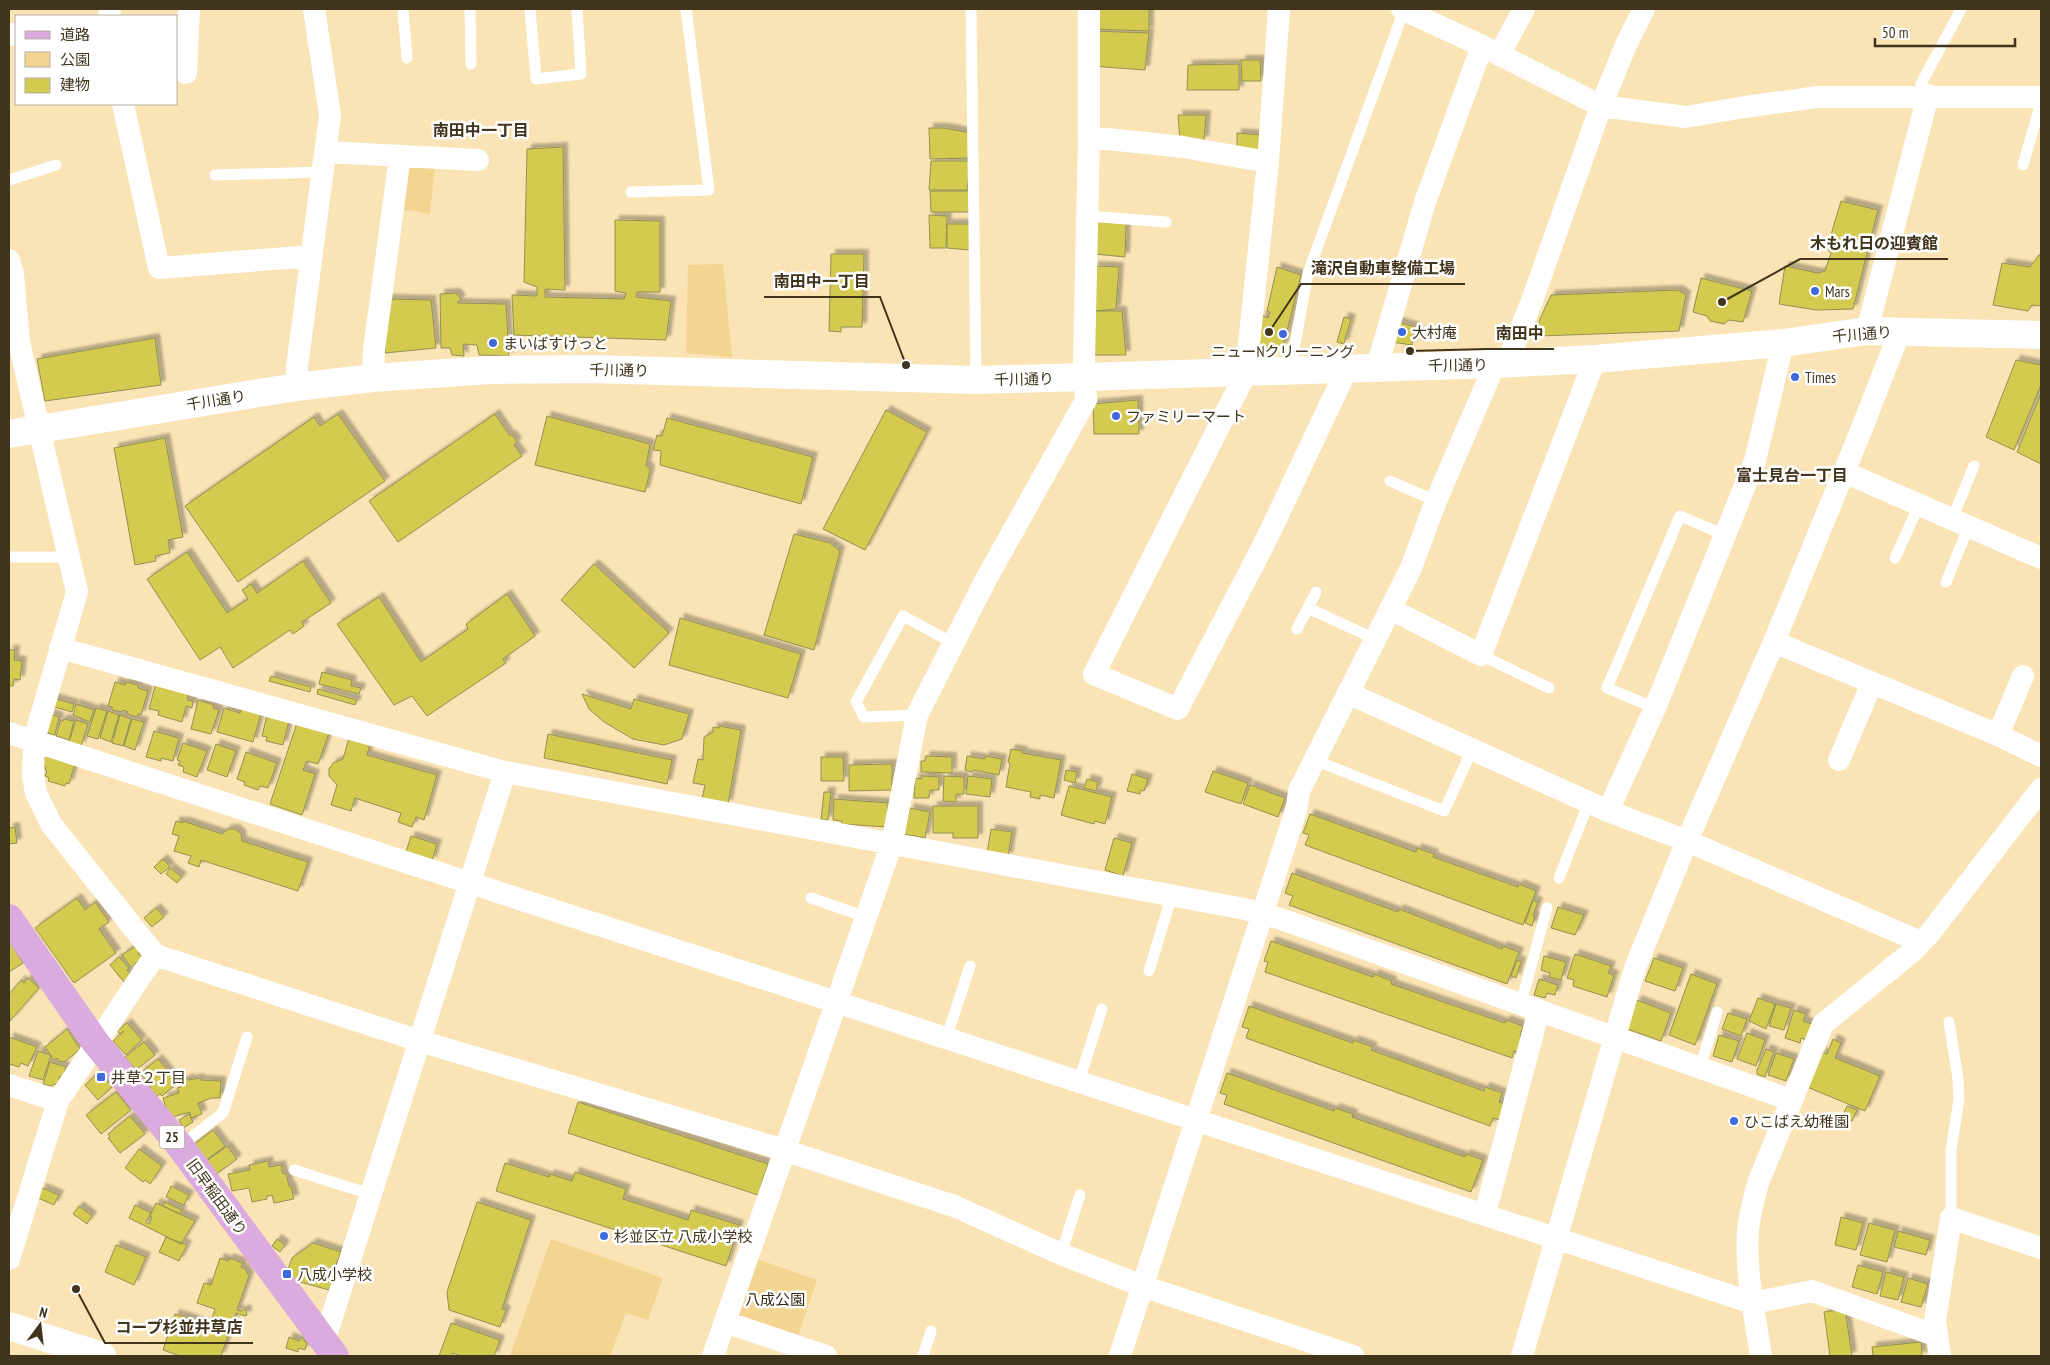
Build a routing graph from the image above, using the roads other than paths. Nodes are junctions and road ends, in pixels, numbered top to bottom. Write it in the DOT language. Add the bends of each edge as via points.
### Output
graph roads {
  1 [pos="189,9"];
  2 [pos="314,9"];
  3 [pos="403,9"];
  4 [pos="470,9"];
  5 [pos="530,9"];
  6 [pos="577,9"];
  7 [pos="686,9"];
  8 [pos="971,9"];
  9 [pos="1089,9"];
  10 [pos="1279,9"];
  11 [pos="1403,9"];
  12 [pos="1524,9"];
  13 [pos="1644,9"];
  14 [pos="1956,10"];
  15 [pos="1490,51"];
  16 [pos="407,58"];
  17 [pos="471,64"];
  18 [pos="186,74"];
  19 [pos="1925,95"];
  20 [pos="2041,96"];
  21 [pos="2041,102"];
  22 [pos="123,105"];
  23 [pos="1601,106"];
  24 [pos="1089,137"];
  25 [pos="400,156"];
  26 [pos="478,160"];
  27 [pos="324,162"];
  28 [pos="1268,162"];
  29 [pos="56,165"];
  30 [pos="2023,166"];
  31 [pos="215,175"];
  32 [pos="9,180"];
  33 [pos="631,192"];
  34 [pos="1087,216"];
  35 [pos="1166,222"];
  36 [pos="312,256"];
  37 [pos="9,260"];
  38 [pos="1866,331"];
  39 [pos="1900,331"];
  40 [pos="2041,335"];
  41 [pos="1782,343"];
  42 [pos="1595,359"];
  43 [pos="1503,363"];
  44 [pos="1377,367"];
  45 [pos="1347,369"];
  46 [pos="1290,371"];
  47 [pos="1246,373"];
  48 [pos="1085,377"];
  49 [pos="373,378"];
  50 [pos="976,380"];
  51 [pos="296,387"];
  52 [pos="38,428"];
  53 [pos="9,434"];
  54 [pos="1974,466"];
  55 [pos="1844,472"];
  56 [pos="1390,481"];
  57 [pos="1436,501"];
  58 [pos="1919,505"];
  59 [pos="1960,523"];
  60 [pos="1725,535"];
  61 [pos="9,557"];
  62 [pos="69,557"];
  63 [pos="1895,558"];
  64 [pos="2041,558"];
  65 [pos="1946,582"];
  66 [pos="1316,592"];
  67 [pos="1308,608"];
  68 [pos="1390,609"];
  69 [pos="1297,629"];
  70 [pos="1375,639"];
  71 [pos="1774,642"];
  72 [pos="953,643"];
  73 [pos="60,648"];
  74 [pos="1481,655"];
  75 [pos="2023,676"];
  76 [pos="1872,683"];
  77 [pos="1549,688"];
  78 [pos="1348,692"];
  79 [pos="1655,708"];
  80 [pos="917,715"];
  81 [pos="9,733"];
  82 [pos="1998,735"];
  83 [pos="34,740"];
  84 [pos="1472,750"];
  85 [pos="2041,756"];
  86 [pos="1314,760"];
  87 [pos="1839,760"];
  88 [pos="505,772"];
  89 [pos="2041,789"];
  90 [pos="1598,807"];
  91 [pos="1687,841"];
  92 [pos="892,843"];
  93 [pos="1559,878"];
  94 [pos="469,882"];
  95 [pos="1172,895"];
  96 [pos="811,898"];
  97 [pos="1548,908"];
  98 [pos="1261,914"];
  99 [pos="866,917"];
  100 [pos="9,918"];
  101 [pos="1921,942"];
  102 [pos="155,955"];
  103 [pos="970,966"];
  104 [pos="1149,971"];
  105 [pos="836,1002"];
  106 [pos="1530,1007"];
  107 [pos="1102,1009"];
  108 [pos="1718,1012"];
  109 [pos="1949,1022"];
  110 [pos="1614,1036"];
  111 [pos="247,1037"];
  112 [pos="946,1039"];
  113 [pos="420,1041"];
  114 [pos="96,1044"];
  115 [pos="1700,1068"];
  116 [pos="1080,1081"];
  117 [pos="9,1085"];
  118 [pos="1791,1100"];
  119 [pos="58,1101"];
  120 [pos="1196,1120"];
  121 [pos="180,1146"];
  122 [pos="784,1150"];
  123 [pos="294,1170"];
  124 [pos="370,1194"];
  125 [pos="1080,1195"];
  126 [pos="1485,1214"];
  127 [pos="1951,1218"];
  128 [pos="1556,1237"];
  129 [pos="2041,1248"];
  130 [pos="1061,1254"];
  131 [pos="9,1259"];
  132 [pos="1142,1286"];
  133 [pos="1754,1303"];
  134 [pos="725,1322"];
  135 [pos="9,1326"];
  136 [pos="931,1331"];
  137 [pos="1939,1346"];
  138 [pos="330,1349"];
  139 [pos="102,1356"];
  140 [pos="714,1356"];
  141 [pos="826,1356"];
  142 [pos="923,1356"];
  143 [pos="1120,1356"];
  144 [pos="1352,1356"];
  145 [pos="1522,1356"];
  146 [pos="1761,1356"];
  1 -- 18 [label="street"];
  2 -- 27 [label="street" via="330,115"];
  3 -- 16 [label="lane"];
  4 -- 17 [label="lane"];
  5 -- 6 [label="lane" via="536,79 581,74"];
  7 -- 33 [label="lane" via="708,190"];
  8 -- 50 [label="lane"];
  9 -- 24 [label="street"];
  10 -- 28 [label="street"];
  11 -- 15 [label="street"];
  11 -- 46 [label="lane" via="1308,273"];
  12 -- 15 [label="street"];
  13 -- 23 [label="street"];
  14 -- 19 [label="lane" via="1921,84"];
  15 -- 23 [label="street"];
  15 -- 44 [label="street" via="1425,202"];
  19 -- 20 [label="street"];
  19 -- 23 [label="street" via="1818,97 1686,117"];
  19 -- 38 [label="street"];
  21 -- 30 [label="lane"];
  22 -- 36 [label="street" via="159,268"];
  23 -- 43 [label="street" via="1533,298 1513,348"];
  24 -- 28 [label="street" via="1183,146"];
  24 -- 34 [label="street"];
  25 -- 26 [label="street"];
  25 -- 27 [label="street"];
  25 -- 49 [label="street"];
  27 -- 31 [label="lane"];
  27 -- 36 [label="street"];
  28 -- 47 [label="street"];
  29 -- 32 [label="lane"];
  34 -- 35 [label="lane"];
  34 -- 48 [label="street"];
  36 -- 51 [label="street"];
  37 -- 52 [label="street" via="19,342"];
  38 -- 39 [label="main road, 千川通り"];
  38 -- 41 [label="main road, 千川通り"];
  39 -- 40 [label="main road, 千川通り"];
  39 -- 55 [label="street"];
  41 -- 42 [label="main road, 千川通り"];
  41 -- 60 [label="street" via="1755,461"];
  42 -- 43 [label="main road, 千川通り"];
  42 -- 74 [label="street"];
  43 -- 44 [label="main road, 千川通り"];
  43 -- 57 [label="street"];
  44 -- 45 [label="main road, 千川通り"];
  45 -- 46 [label="main road, 千川通り"];
  45 -- 47 [label="street" via="1266,540 1178,709 1094,674"];
  46 -- 47 [label="main road, 千川通り"];
  47 -- 48 [label="main road, 千川通り"];
  48 -- 50 [label="main road, 千川通り"];
  48 -- 72 [label="street" via="1086,400"];
  49 -- 50 [label="main road, 千川通り" via="489,370 591,369"];
  49 -- 51 [label="main road, 千川通り"];
  51 -- 52 [label="main road, 千川通り"];
  52 -- 53 [label="main road, 千川通り"];
  52 -- 62 [label="street"];
  54 -- 59 [label="lane"];
  55 -- 58 [label="street"];
  55 -- 71 [label="street"];
  56 -- 57 [label="lane"];
  57 -- 68 [label="street" via="1412,568"];
  58 -- 59 [label="street"];
  58 -- 63 [label="lane"];
  59 -- 64 [label="street"];
  59 -- 65 [label="lane"];
  60 -- 79 [label="street"];
  60 -- 79 [label="lane" via="1680,516 1608,688"];
  61 -- 62 [label="lane"];
  62 -- 73 [label="street" via="77,592"];
  66 -- 67 [label="lane"];
  67 -- 69 [label="lane"];
  67 -- 70 [label="lane"];
  68 -- 70 [label="street"];
  68 -- 74 [label="street"];
  70 -- 78 [label="street"];
  71 -- 76 [label="street"];
  71 -- 91 [label="street"];
  72 -- 80 [label="street"];
  72 -- 80 [label="lane" via="903,616 856,702 864,717"];
  73 -- 83 [label="street"];
  73 -- 88 [label="street"];
  74 -- 77 [label="lane"];
  75 -- 82 [label="street"];
  76 -- 82 [label="street"];
  76 -- 87 [label="street"];
  78 -- 84 [label="street"];
  78 -- 86 [label="street"];
  79 -- 90 [label="street"];
  80 -- 92 [label="street"];
  81 -- 83 [label="street"];
  82 -- 85 [label="street"];
  83 -- 94 [label="street"];
  83 -- 102 [label="street" via="36,793 52,824"];
  84 -- 86 [label="lane" via="1444,811"];
  84 -- 90 [label="street"];
  86 -- 98 [label="street" via="1299,791 1297,807"];
  88 -- 92 [label="street"];
  88 -- 94 [label="street"];
  89 -- 101 [label="street"];
  90 -- 91 [label="street"];
  90 -- 93 [label="lane"];
  91 -- 101 [label="street"];
  91 -- 110 [label="street" via="1635,968"];
  92 -- 95 [label="street"];
  92 -- 99 [label="street"];
  94 -- 105 [label="street"];
  94 -- 113 [label="street"];
  95 -- 98 [label="street"];
  95 -- 104 [label="lane"];
  96 -- 99 [label="lane"];
  97 -- 106 [label="lane"];
  98 -- 106 [label="street"];
  98 -- 120 [label="street"];
  99 -- 105 [label="street"];
  100 -- 114 [label="main road, 旧早稲田通り / 25"];
  101 -- 118 [label="street" via="1823,1024"];
  102 -- 113 [label="street"];
  102 -- 114 [label="street"];
  103 -- 112 [label="lane"];
  105 -- 112 [label="street"];
  105 -- 122 [label="street"];
  106 -- 110 [label="street"];
  106 -- 126 [label="street"];
  107 -- 116 [label="lane"];
  108 -- 115 [label="lane"];
  109 -- 127 [label="lane" via="1959,1099 1951,1150"];
  110 -- 115 [label="street"];
  110 -- 128 [label="street"];
  111 -- 121 [label="lane" via="223,1113"];
  112 -- 116 [label="street"];
  113 -- 122 [label="street"];
  113 -- 124 [label="street"];
  114 -- 119 [label="street"];
  114 -- 121 [label="main road, 旧早稲田通り / 25"];
  115 -- 118 [label="street"];
  116 -- 120 [label="street"];
  117 -- 119 [label="street"];
  118 -- 133 [label="street" via="1752,1206 1748,1259"];
  119 -- 131 [label="street"];
  120 -- 126 [label="street"];
  120 -- 132 [label="street"];
  121 -- 138 [label="main road, 旧早稲田通り / 25"];
  122 -- 130 [label="street" via="954,1206"];
  122 -- 134 [label="street"];
  123 -- 124 [label="lane"];
  124 -- 138 [label="street"];
  125 -- 130 [label="lane"];
  126 -- 128 [label="street"];
  127 -- 129 [label="street"];
  127 -- 137 [label="street" via="1935,1321"];
  128 -- 133 [label="street"];
  128 -- 145 [label="street"];
  130 -- 132 [label="street"];
  132 -- 143 [label="street"];
  132 -- 144 [label="street"];
  133 -- 137 [label="street" via="1812,1291"];
  133 -- 146 [label="street"];
  134 -- 140 [label="street"];
  134 -- 141 [label="street"];
  135 -- 139 [label="main road"];
  136 -- 142 [label="lane"];
}
